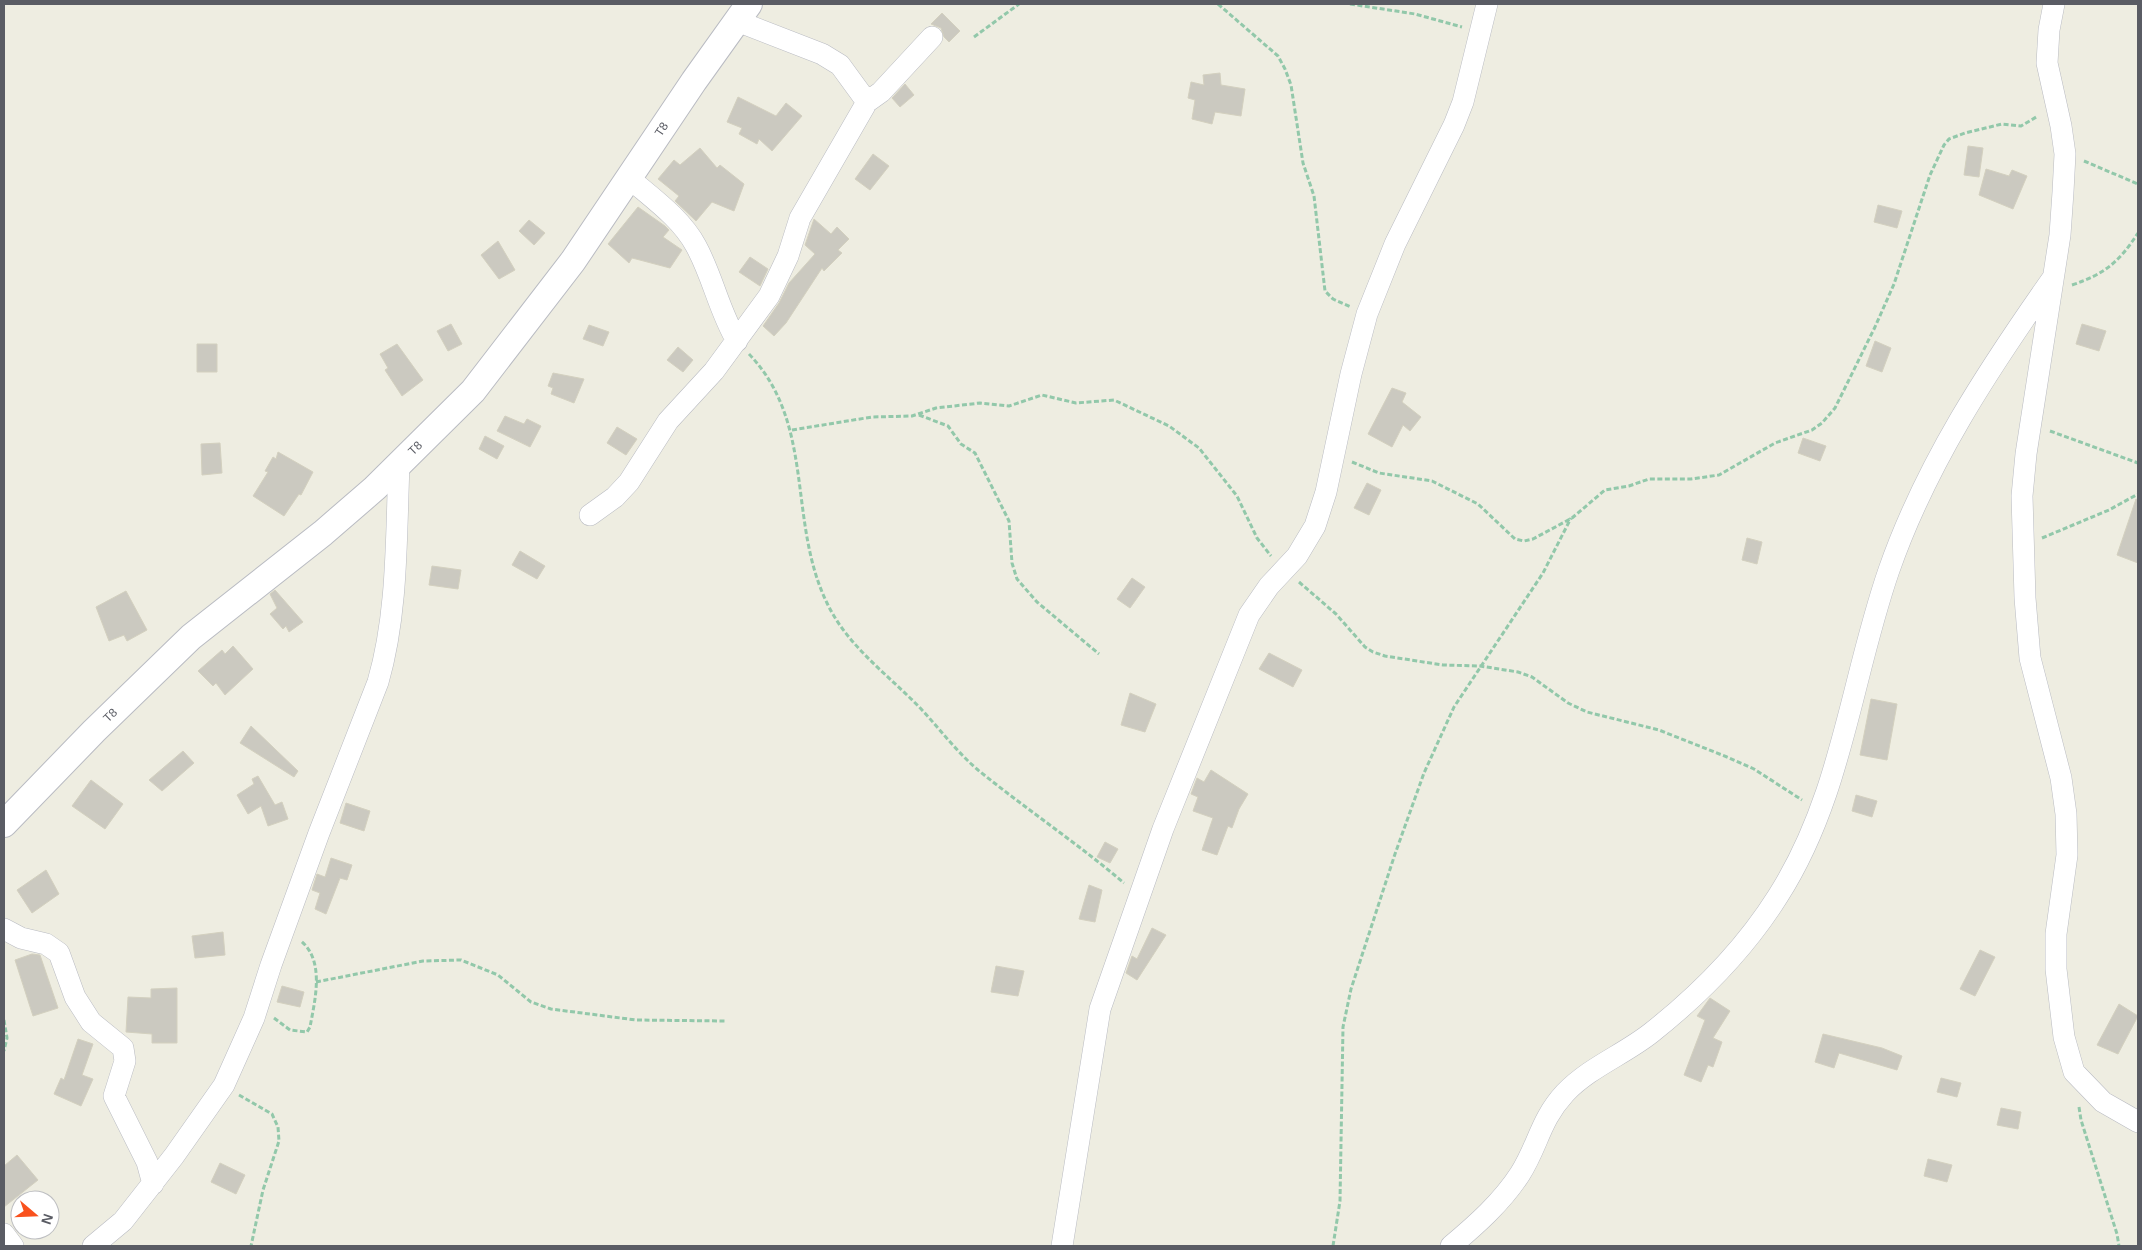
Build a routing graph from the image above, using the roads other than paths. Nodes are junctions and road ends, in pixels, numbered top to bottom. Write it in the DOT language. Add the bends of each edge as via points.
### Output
graph roads {
  1 [pos="1487,4"];
  2 [pos="2054,4"];
  3 [pos="743,12"];
  4 [pos="932,37"];
  5 [pos="867,102"];
  6 [pos="629,178"];
  7 [pos="2051,285"];
  8 [pos="737,341"];
  9 [pos="399,465"];
  10 [pos="590,515"];
  11 [pos="4,824"];
  12 [pos="4,929"];
  13 [pos="2138,1122"];
  14 [pos="153,1184"];
  15 [pos="4,1234"];
  16 [pos="13,1246"];
  17 [pos="93,1246"];
  18 [pos="1062,1246"];
  19 [pos="1451,1246"];
  1 -- 18 [label="street" via="1463,102 1395,244 1367,314 1326,492 1315,526 1298,556 1269,586 1249,615 1138,895 1100,1009"];
  2 -- 7 [label="street" via="2047,54 2065,154 2060,235"];
  3 -- 5 [label="street" via="840,65"];
  3 -- 6 [label="street, T8"];
  4 -- 5 [label="street" via="881,92"];
  5 -- 8 [label="street" via="800,218 779,277"];
  6 -- 8 [label="street" via="674,217 696,244 724,320"];
  6 -- 9 [label="street, T8" via="541,305 473,391"];
  7 -- 13 [label="street" via="2022,496 2022,544 2030,658 2059,771 2066,814 2067,856 2056,934 2056,968 2064,1037 2074,1072 2103,1102"];
  7 -- 19 [label="street" via="1985,377 1952,434 1911,518 1890,569 1820,814 1777,897 1722,967 1651,1032 1599,1065 1564,1094 1547,1114 1521,1173 1494,1207"];
  8 -- 10 [label="street" via="668,420 629,482"];
  9 -- 11 [label="street, T8" via="323,533 191,637"];
  9 -- 14 [label="street" via="393,591 386,654 378,682 281,936 257,1010 224,1085"];
  12 -- 14 [label="street" via="21,938 46,944 59,953 75,997 91,1022 123,1048 125,1061 114,1096 147,1162"];
  14 -- 17 [label="street" via="124,1221"];
  15 -- 16 [label="street"];
}
